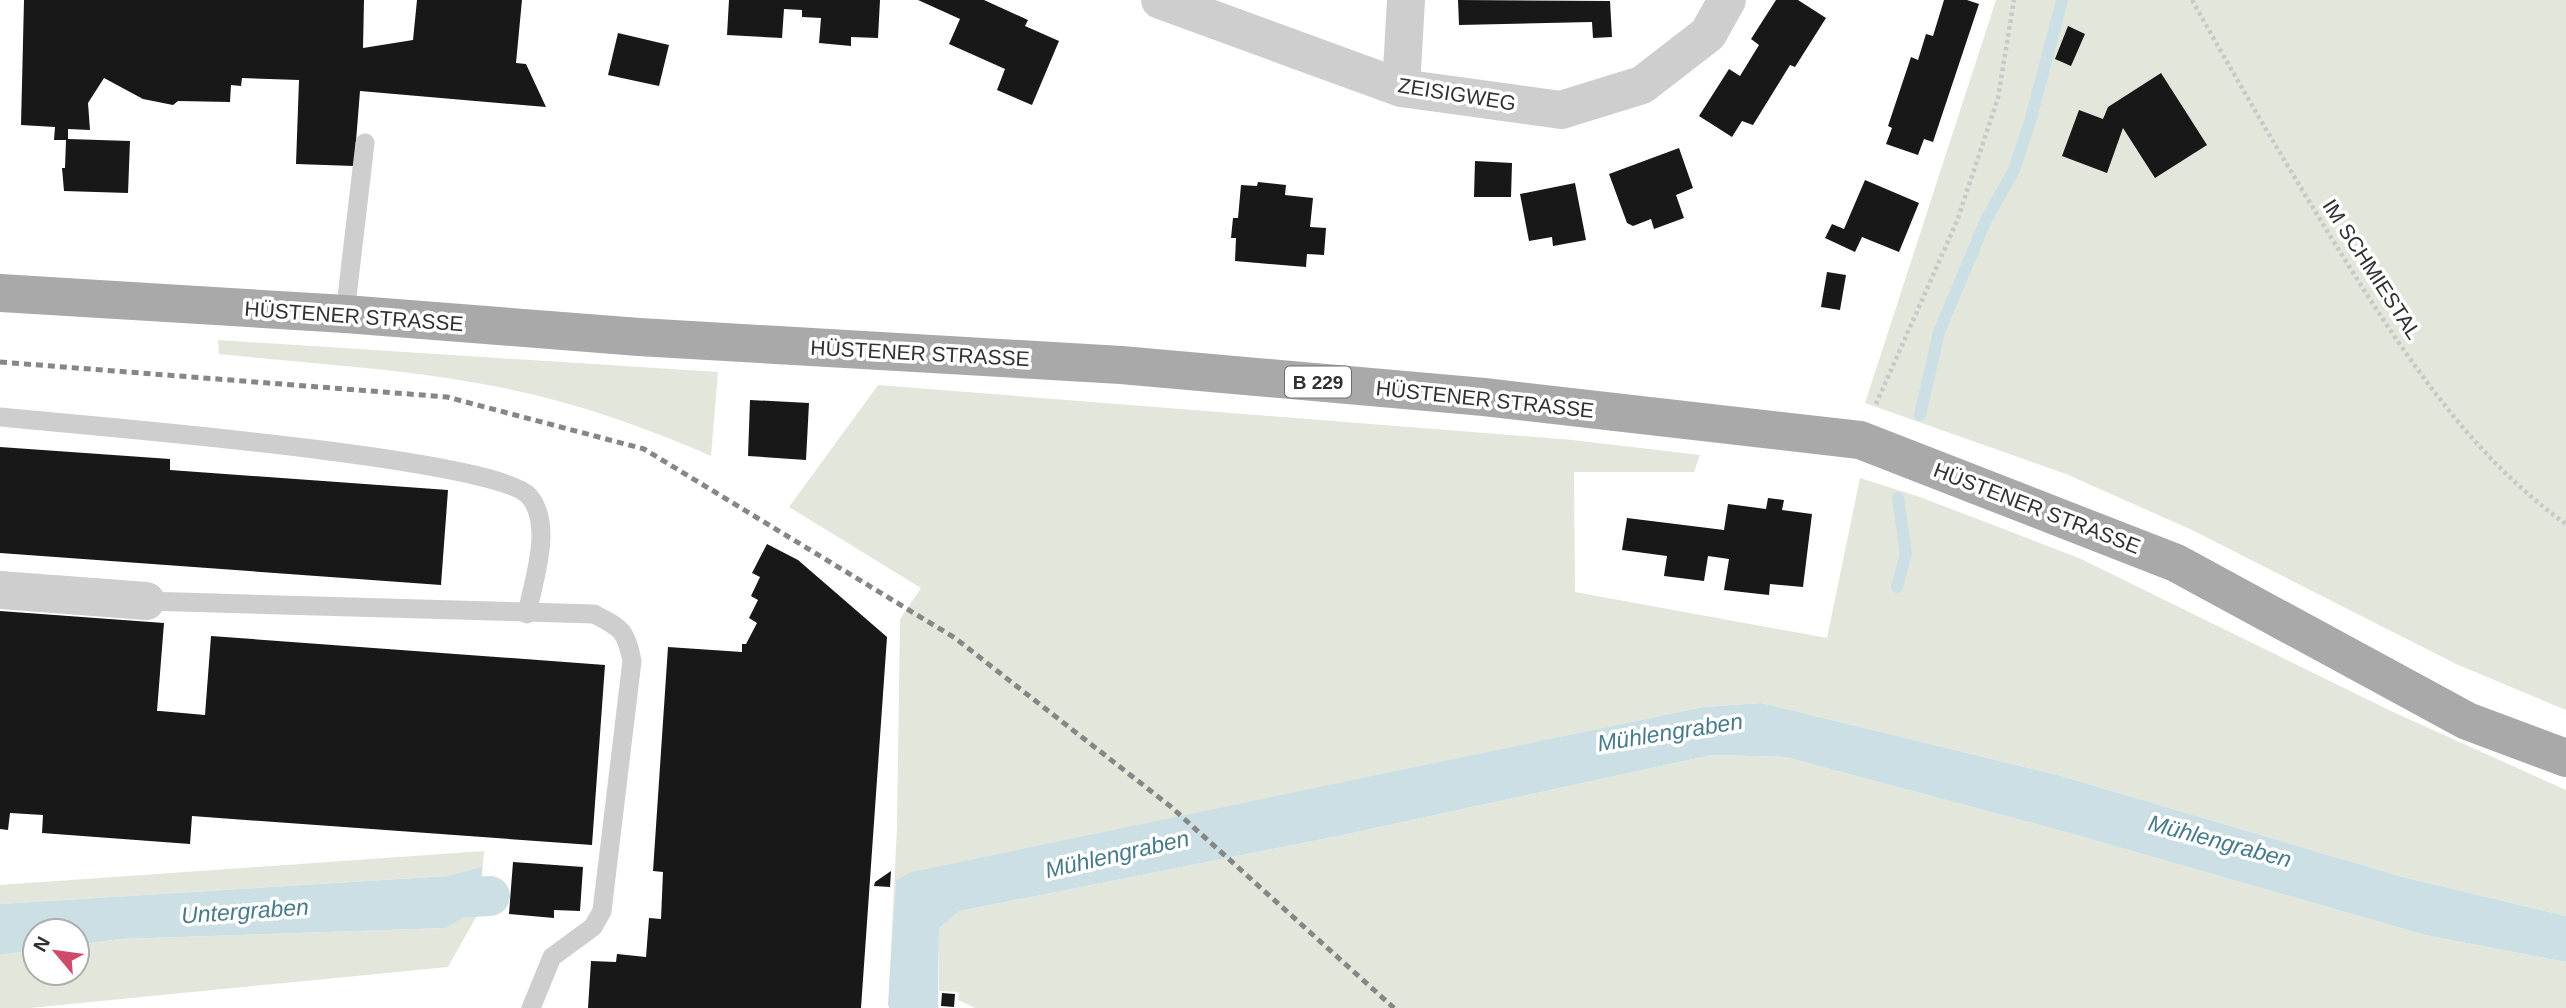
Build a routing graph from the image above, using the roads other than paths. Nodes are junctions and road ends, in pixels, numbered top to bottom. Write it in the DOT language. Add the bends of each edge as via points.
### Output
graph roads {
  1 [pos="1160,0"];
  2 [pos="1406,0"];
  3 [pos="1727,0"];
  4 [pos="1401,89"];
  5 [pos="365,143"];
  6 [pos="0,293"];
  7 [pos="345,314"];
  8 [pos="0,417"];
  9 [pos="0,590"];
  10 [pos="146,601"];
  11 [pos="527,614"];
  12 [pos="2566,758"];
  13 [pos="531,1008"];
  1 -- 4 [label="street, ZEISIGWEG"];
  2 -- 4 [label="street"];
  3 -- 4 [label="street, ZEISIGWEG" via="1709,34 1642,85 1561,110"];
  5 -- 7 [label="lane"];
  6 -- 7 [label="main road, HÜSTENER STRASSE / B 229"];
  7 -- 12 [label="main road, HÜSTENER STRASSE / B 229" via="639,337 1121,365 1484,397 1860,440 2176,563 2467,721"];
  8 -- 11 [label="lane" via="314,450 475,473 507,482 531,498 540,518"];
  9 -- 10 [label="street"];
  10 -- 11 [label="lane"];
  11 -- 13 [label="lane" via="594,614 627,636 632,661 602,911 593,927 552,957"];
}
